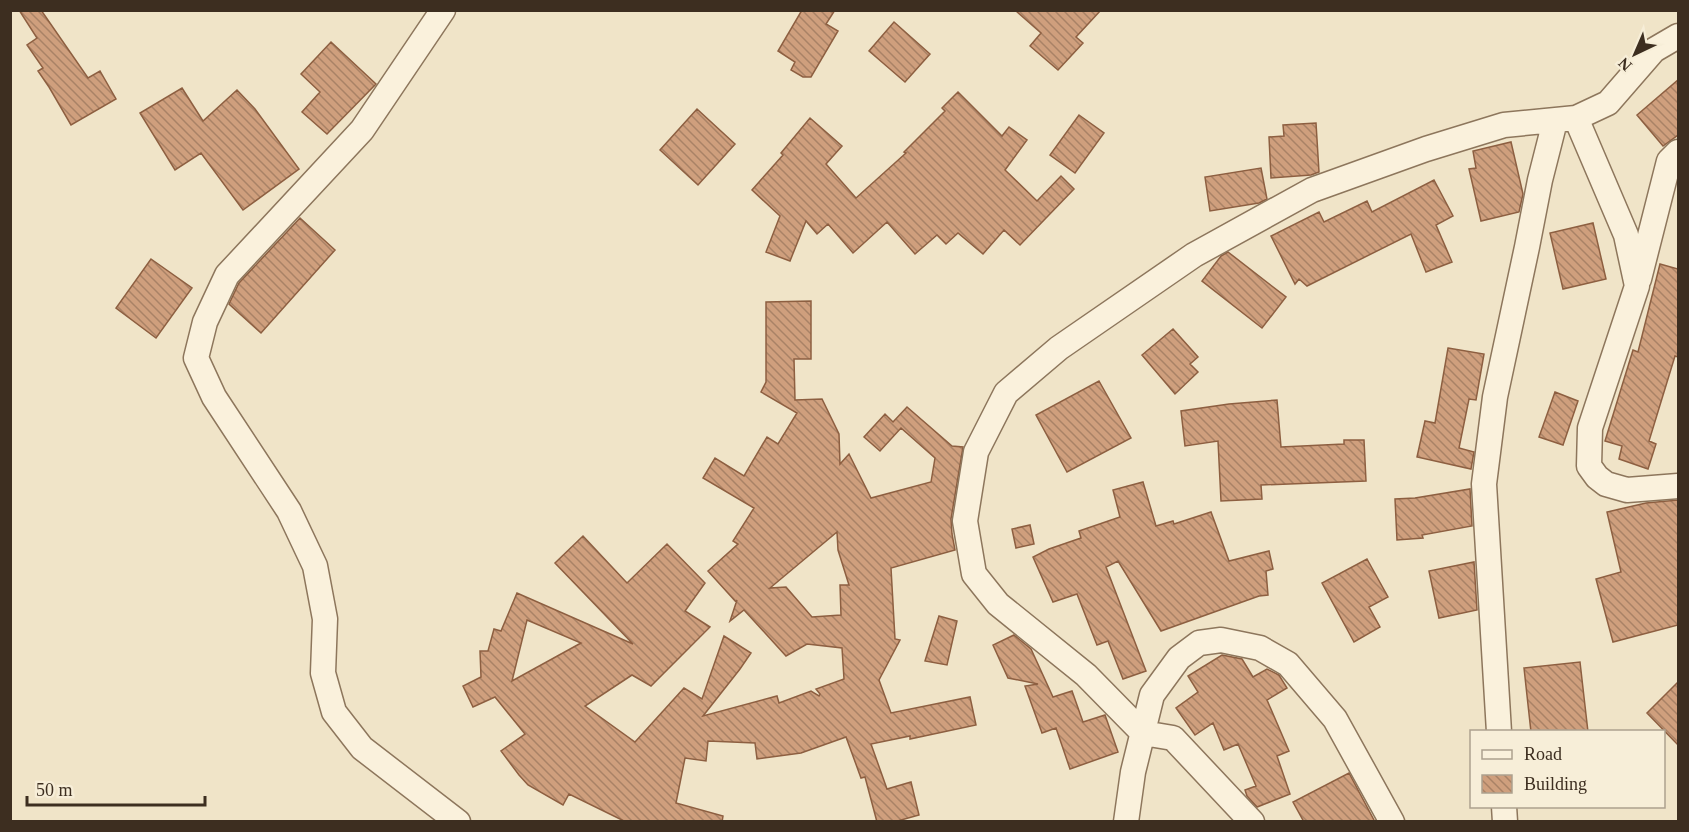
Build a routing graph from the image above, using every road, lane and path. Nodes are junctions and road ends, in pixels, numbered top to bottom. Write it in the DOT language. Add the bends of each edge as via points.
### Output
graph roads {
  1 [pos="443,10"];
  2 [pos="1678,36"];
  3 [pos="1566,120"];
  4 [pos="1678,152"];
  5 [pos="1637,286"];
  6 [pos="1678,486"];
  7 [pos="1499,730"];
  8 [pos="1143,733"];
  9 [pos="458,822"];
  10 [pos="1126,822"];
  11 [pos="1252,822"];
  12 [pos="1392,822"];
  1 -- 9 [label="street" via="362,130 227,275 205,322 196,358 214,397 289,511 315,566 325,619 323,672 334,712 362,748"];
  2 -- 3 [label="street" via="1654,50 1608,103"];
  3 -- 5 [label="street" via="1626,235"];
  3 -- 7 [label="street" via="1540,180 1495,397 1484,483"];
  3 -- 8 [label="street" via="1504,125 1312,190 1194,255 1059,348 1006,393 976,452 964,521 974,574 998,604 1086,675"];
  4 -- 5 [label="street" via="1669,161"];
  5 -- 6 [label="street" via="1590,428 1588,466 1606,484 1627,490"];
  8 -- 10 [label="street"];
  8 -- 11 [label="street" via="1173,738"];
  8 -- 12 [label="street" via="1152,695 1179,658 1199,643 1221,640 1260,648 1288,664 1335,719"];
}
